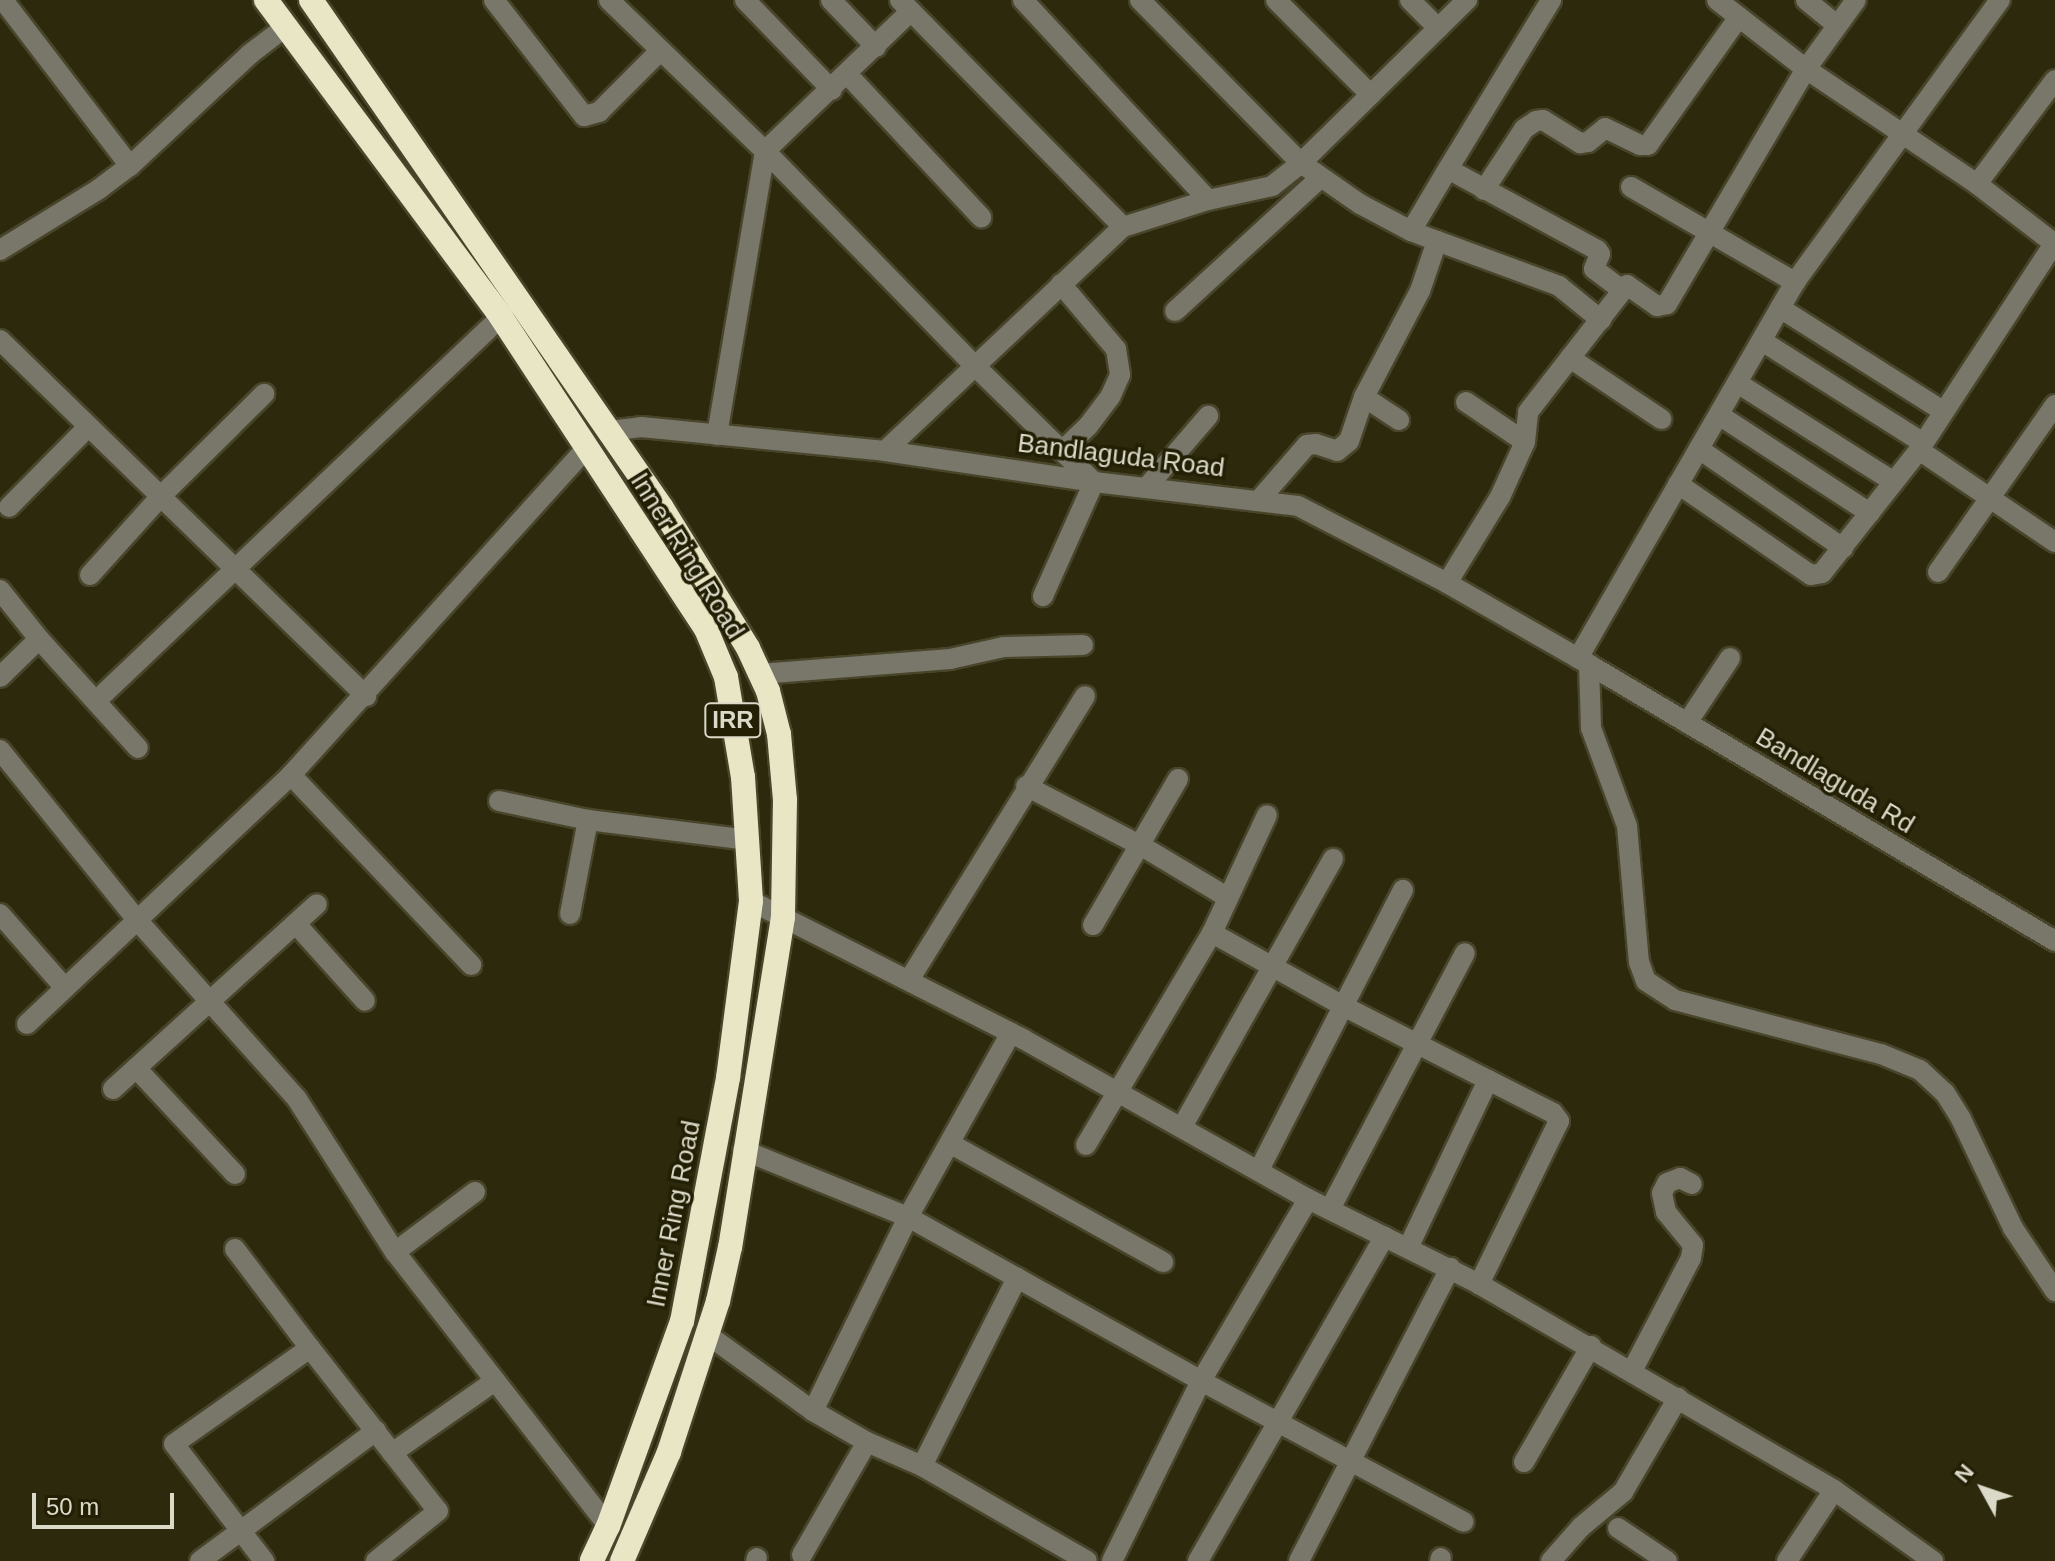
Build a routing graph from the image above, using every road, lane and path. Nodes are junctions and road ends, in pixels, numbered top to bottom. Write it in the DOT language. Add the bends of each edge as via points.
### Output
graph roads {
  1 [pos="3,0"];
  2 [pos="266,0"];
  3 [pos="311,0"];
  4 [pos="494,0"];
  5 [pos="609,0"];
  6 [pos="745,0"];
  7 [pos="831,0"];
  8 [pos="1023,0"];
  9 [pos="1140,0"];
  10 [pos="1276,0"];
  11 [pos="1410,0"];
  12 [pos="1467,0"];
  13 [pos="1551,0"];
  14 [pos="1717,0"];
  15 [pos="1806,0"];
  16 [pos="1856,0"];
  17 [pos="2000,0"];
  18 [pos="906,5"];
  19 [pos="1739,17"];
  20 [pos="1837,25"];
  21 [pos="284,28"];
  22 [pos="1438,28"];
  23 [pos="876,47"];
  24 [pos="659,52"];
  25 [pos="1806,69"];
  26 [pos="848,75"];
  27 [pos="2055,80"];
  28 [pos="832,90"];
  29 [pos="1371,95"];
  30 [pos="1903,133"];
  31 [pos="765,151"];
  32 [pos="1301,163"];
  33 [pos="130,166"];
  34 [pos="1448,169"];
  35 [pos="1320,178"];
  36 [pos="1977,184"];
  37 [pos="1631,187"];
  38 [pos="1484,190"];
  39 [pos="1208,200"];
  40 [pos="981,217"];
  41 [pos="1123,227"];
  42 [pos="1411,231"];
  43 [pos="1708,231"];
  44 [pos="1437,241"];
  45 [pos="2055,243"];
  46 [pos="0,250"];
  47 [pos="1795,282"];
  48 [pos="1061,284"];
  49 [pos="1622,290"];
  50 [pos="1780,308"];
  51 [pos="1175,311"];
  52 [pos="501,317"];
  53 [pos="1601,320"];
  54 [pos="0,340"];
  55 [pos="1762,341"];
  56 [pos="1570,358"];
  57 [pos="976,367"];
  58 [pos="1739,384"];
  59 [pos="264,394"];
  60 [pos="1364,397"];
  61 [pos="1466,402"];
  62 [pos="2055,405"];
  63 [pos="1943,411"];
  64 [pos="1719,415"];
  65 [pos="1208,416"];
  66 [pos="1661,419"];
  67 [pos="1399,420"];
  68 [pos="87,428"];
  69 [pos="609,431"];
  70 [pos="717,435"];
  71 [pos="1525,442"];
  72 [pos="1920,446"];
  73 [pos="586,448"];
  74 [pos="1699,449"];
  75 [pos="885,451"];
  76 [pos="1062,451"];
  77 [pos="1094,482"];
  78 [pos="1894,482"];
  79 [pos="1678,484"];
  80 [pos="1147,487"];
  81 [pos="162,495"];
  82 [pos="1260,499"];
  83 [pos="1991,499"];
  84 [pos="9,507"];
  85 [pos="1870,513"];
  86 [pos="2055,542"];
  87 [pos="1843,548"];
  88 [pos="234,569"];
  89 [pos="1938,572"];
  90 [pos="90,575"];
  91 [pos="1447,583"];
  92 [pos="0,590"];
  93 [pos="1043,596"];
  94 [pos="39,639"];
  95 [pos="1083,645"];
  96 [pos="1730,658"];
  97 [pos="1583,661"];
  98 [pos="760,674"];
  99 [pos="0,677"];
  100 [pos="366,696"];
  101 [pos="1085,696"];
  102 [pos="96,701"];
  103 [pos="1687,723"];
  104 [pos="138,748"];
  105 [pos="0,750"];
  106 [pos="291,775"];
  107 [pos="1178,779"];
  108 [pos="1026,786"];
  109 [pos="499,801"];
  110 [pos="1267,815"];
  111 [pos="588,820"];
  112 [pos="749,840"];
  113 [pos="1140,845"];
  114 [pos="1333,859"];
  115 [pos="1403,890"];
  116 [pos="1227,897"];
  117 [pos="751,901"];
  118 [pos="317,904"];
  119 [pos="0,914"];
  120 [pos="570,914"];
  121 [pos="783,917"];
  122 [pos="137,920"];
  123 [pos="296,924"];
  124 [pos="1093,925"];
  125 [pos="1212,933"];
  126 [pos="2055,941"];
  127 [pos="1465,953"];
  128 [pos="471,965"];
  129 [pos="1273,966"];
  130 [pos="909,980"];
  131 [pos="65,988"];
  132 [pos="209,1000"];
  133 [pos="365,1001"];
  134 [pos="1343,1006"];
  135 [pos="27,1024"];
  136 [pos="1011,1033"];
  137 [pos="1419,1044"];
  138 [pos="136,1068"];
  139 [pos="1488,1080"];
  140 [pos="113,1089"];
  141 [pos="1120,1092"];
  142 [pos="1182,1127"];
  143 [pos="951,1144"];
  144 [pos="1086,1145"];
  145 [pos="743,1150"];
  146 [pos="1259,1170"];
  147 [pos="235,1174"];
  148 [pos="1692,1184"];
  149 [pos="475,1192"];
  150 [pos="1308,1199"];
  151 [pos="1330,1209"];
  152 [pos="908,1217"];
  153 [pos="1384,1237"];
  154 [pos="1408,1248"];
  155 [pos="235,1249"];
  156 [pos="395,1252"];
  157 [pos="1163,1262"];
  158 [pos="1450,1268"];
  159 [pos="1017,1278"];
  160 [pos="1479,1284"];
  161 [pos="2055,1291"];
  162 [pos="708,1335"];
  163 [pos="1591,1346"];
  164 [pos="310,1348"];
  165 [pos="1632,1371"];
  166 [pos="495,1381"];
  167 [pos="1201,1381"];
  168 [pos="1678,1398"];
  169 [pos="813,1411"];
  170 [pos="1277,1422"];
  171 [pos="376,1431"];
  172 [pos="867,1442"];
  173 [pos="392,1453"];
  174 [pos="1350,1461"];
  175 [pos="1524,1462"];
  176 [pos="922,1466"];
  177 [pos="1834,1490"];
  178 [pos="1464,1522"];
  179 [pos="608,1526"];
  180 [pos="1618,1528"];
  181 [pos="240,1529"];
  182 [pos="802,1555"];
  183 [pos="200,1561"];
  184 [pos="264,1561"];
  185 [pos="376,1561"];
  186 [pos="592,1561"];
  187 [pos="622,1561"];
  188 [pos="1087,1561"];
  189 [pos="1112,1561"];
  190 [pos="1198,1561"];
  191 [pos="1299,1561"];
  192 [pos="1551,1561"];
  193 [pos="1667,1561"];
  194 [pos="1787,1561"];
  195 [pos="1933,1561"];
  1 -- 33 [label="street"];
  2 -- 21 [label="highway, Inner Ring Road / IRR"];
  3 -- 69 [label="highway, Inner Ring Road / IRR"];
  4 -- 24 [label="street" via="584,116 599,112"];
  5 -- 24 [label="street"];
  6 -- 28 [label="street"];
  7 -- 23 [label="street"];
  8 -- 39 [label="street"];
  9 -- 32 [label="street"];
  10 -- 29 [label="street"];
  11 -- 22 [label="street"];
  12 -- 22 [label="street"];
  13 -- 34 [label="street"];
  14 -- 19 [label="street"];
  15 -- 20 [label="street"];
  16 -- 20 [label="street"];
  17 -- 30 [label="street"];
  18 -- 23 [label="street"];
  18 -- 41 [label="street"];
  19 -- 25 [label="street"];
  19 -- 38 [label="street" via="1648,145 1605,128 1580,143 1543,120 1536,121 1524,129"];
  20 -- 25 [label="street"];
  21 -- 33 [label="street"];
  21 -- 52 [label="highway, Inner Ring Road / IRR"];
  22 -- 29 [label="street"];
  23 -- 26 [label="street"];
  24 -- 31 [label="street"];
  25 -- 30 [label="street"];
  25 -- 43 [label="street"];
  26 -- 28 [label="street"];
  26 -- 40 [label="street"];
  27 -- 36 [label="street"];
  28 -- 31 [label="street"];
  29 -- 32 [label="street"];
  30 -- 36 [label="street"];
  30 -- 47 [label="street"];
  31 -- 57 [label="street"];
  31 -- 70 [label="street"];
  32 -- 35 [label="street"];
  32 -- 39 [label="street" via="1279,183"];
  33 -- 46 [label="street"];
  34 -- 38 [label="street"];
  34 -- 42 [label="street"];
  35 -- 42 [label="street"];
  35 -- 51 [label="street"];
  36 -- 45 [label="street"];
  37 -- 43 [label="street"];
  38 -- 49 [label="street" via="1597,250 1594,269"];
  39 -- 41 [label="street"];
  41 -- 48 [label="street"];
  42 -- 44 [label="street"];
  43 -- 47 [label="street"];
  43 -- 49 [label="street" via="1664,306 1631,285"];
  44 -- 53 [label="street" via="1559,286"];
  44 -- 60 [label="street" via="1420,291"];
  45 -- 63 [label="street"];
  47 -- 50 [label="street"];
  48 -- 57 [label="street"];
  48 -- 76 [label="street" via="1116,349 1120,375 1110,397"];
  49 -- 53 [label="street"];
  50 -- 55 [label="street"];
  50 -- 63 [label="street"];
  52 -- 73 [label="highway, Inner Ring Road / IRR"];
  52 -- 88 [label="street"];
  53 -- 56 [label="street"];
  54 -- 68 [label="street"];
  55 -- 58 [label="street"];
  55 -- 72 [label="street"];
  56 -- 66 [label="street"];
  56 -- 71 [label="street" via="1528,412"];
  57 -- 75 [label="street"];
  57 -- 76 [label="street"];
  58 -- 64 [label="street"];
  58 -- 78 [label="street"];
  59 -- 81 [label="street"];
  60 -- 67 [label="street"];
  60 -- 82 [label="street" via="1345,446 1337,451 1307,445"];
  61 -- 71 [label="street"];
  62 -- 83 [label="street"];
  63 -- 72 [label="street"];
  64 -- 74 [label="street"];
  64 -- 85 [label="street"];
  65 -- 80 [label="street"];
  68 -- 81 [label="street"];
  68 -- 84 [label="street"];
  69 -- 70 [label="street, Bandlaguda Road" via="641,427"];
  69 -- 98 [label="highway, Inner Ring Road / IRR" via="727,609"];
  70 -- 75 [label="street, Bandlaguda Road"];
  71 -- 91 [label="street" via="1500,497"];
  72 -- 78 [label="street"];
  72 -- 83 [label="street"];
  73 -- 100 [label="street"];
  73 -- 112 [label="highway, Inner Ring Road / IRR" via="706,629 726,677"];
  74 -- 79 [label="street"];
  74 -- 87 [label="street"];
  75 -- 77 [label="street, Bandlaguda Road"];
  76 -- 77 [label="street"];
  77 -- 80 [label="street, Bandlaguda Road"];
  77 -- 93 [label="street"];
  78 -- 85 [label="street"];
  79 -- 87 [label="street" via="1811,575 1822,573"];
  79 -- 97 [label="street"];
  80 -- 82 [label="street, Bandlaguda Road"];
  81 -- 88 [label="street"];
  81 -- 90 [label="street"];
  82 -- 91 [label="street, Bandlaguda Road" via="1298,506"];
  83 -- 86 [label="street"];
  83 -- 89 [label="street"];
  85 -- 87 [label="street"];
  88 -- 100 [label="street"];
  88 -- 102 [label="street"];
  91 -- 97 [label="street, Bandlaguda Road"];
  92 -- 94 [label="street"];
  94 -- 99 [label="street"];
  94 -- 102 [label="street"];
  95 -- 98 [label="street" via="1004,647 950,659"];
  96 -- 103 [label="street"];
  97 -- 103 [label="street, Bandlaguda Rd"];
  97 -- 161 [label="street" via="1591,728 1627,826 1639,962 1646,981 1675,1000 1881,1054 1920,1070 1945,1093 1961,1119 2013,1228"];
  98 -- 121 [label="highway, Inner Ring Road / IRR" via="779,734 783,773"];
  100 -- 106 [label="street"];
  101 -- 108 [label="street"];
  102 -- 104 [label="street"];
  103 -- 126 [label="street, Bandlaguda Rd"];
  105 -- 122 [label="street"];
  106 -- 122 [label="street"];
  106 -- 128 [label="street"];
  107 -- 113 [label="street"];
  108 -- 113 [label="street"];
  108 -- 130 [label="street"];
  109 -- 111 [label="street"];
  110 -- 116 [label="street"];
  111 -- 112 [label="street"];
  111 -- 120 [label="street"];
  112 -- 117 [label="highway, Inner Ring Road / IRR"];
  113 -- 116 [label="street"];
  113 -- 124 [label="street"];
  114 -- 129 [label="street"];
  115 -- 134 [label="street"];
  116 -- 125 [label="street"];
  117 -- 121 [label="street"];
  117 -- 179 [label="highway, Inner Ring Road / IRR" via="723,1107 682,1321"];
  118 -- 123 [label="street"];
  119 -- 131 [label="street"];
  121 -- 130 [label="street"];
  121 -- 145 [label="highway, Inner Ring Road / IRR"];
  122 -- 131 [label="street"];
  122 -- 132 [label="street"];
  123 -- 132 [label="street"];
  123 -- 133 [label="street"];
  125 -- 129 [label="street"];
  125 -- 141 [label="street"];
  127 -- 137 [label="street"];
  129 -- 134 [label="street"];
  129 -- 142 [label="street"];
  130 -- 136 [label="street"];
  131 -- 135 [label="street"];
  132 -- 138 [label="street"];
  132 -- 156 [label="street" via="297,1099"];
  134 -- 137 [label="street"];
  134 -- 146 [label="street"];
  136 -- 141 [label="street"];
  136 -- 143 [label="street"];
  137 -- 139 [label="street"];
  137 -- 151 [label="street"];
  138 -- 140 [label="street"];
  138 -- 147 [label="street"];
  139 -- 154 [label="street"];
  139 -- 160 [label="street" via="1559,1121"];
  141 -- 142 [label="street"];
  141 -- 144 [label="street"];
  142 -- 146 [label="street"];
  143 -- 152 [label="street"];
  143 -- 157 [label="street"];
  145 -- 152 [label="street"];
  145 -- 162 [label="highway, Inner Ring Road / IRR" via="730,1247"];
  146 -- 150 [label="street"];
  148 -- 165 [label="street" via="1680,1178 1667,1183 1662,1193 1666,1212 1693,1245 1691,1258"];
  149 -- 156 [label="street"];
  150 -- 151 [label="street"];
  150 -- 167 [label="street"];
  151 -- 153 [label="street"];
  152 -- 159 [label="street"];
  152 -- 169 [label="street"];
  153 -- 154 [label="street"];
  153 -- 170 [label="street"];
  154 -- 158 [label="street"];
  155 -- 164 [label="street"];
  156 -- 166 [label="street"];
  158 -- 160 [label="street"];
  158 -- 174 [label="street"];
  159 -- 167 [label="street"];
  159 -- 176 [label="street"];
  160 -- 163 [label="street"];
  162 -- 169 [label="street"];
  162 -- 187 [label="highway, Inner Ring Road / IRR" via="669,1452"];
  163 -- 165 [label="street"];
  163 -- 175 [label="street"];
  164 -- 171 [label="street"];
  164 -- 181 [label="street" via="174,1444"];
  165 -- 168 [label="street"];
  166 -- 173 [label="street"];
  166 -- 179 [label="street"];
  167 -- 170 [label="street"];
  167 -- 189 [label="street"];
  168 -- 177 [label="street"];
  168 -- 192 [label="street" via="1623,1492"];
  169 -- 172 [label="street"];
  170 -- 174 [label="street"];
  170 -- 190 [label="street"];
  171 -- 173 [label="street"];
  171 -- 181 [label="street"];
  172 -- 176 [label="street"];
  172 -- 182 [label="street"];
  173 -- 185 [label="street" via="438,1511"];
  174 -- 178 [label="street"];
  174 -- 191 [label="street"];
  176 -- 188 [label="street"];
  177 -- 194 [label="street"];
  177 -- 195 [label="street"];
  179 -- 186 [label="highway, Inner Ring Road / IRR"];
  180 -- 193 [label="street"];
  181 -- 183 [label="street"];
  181 -- 184 [label="street"];
}
